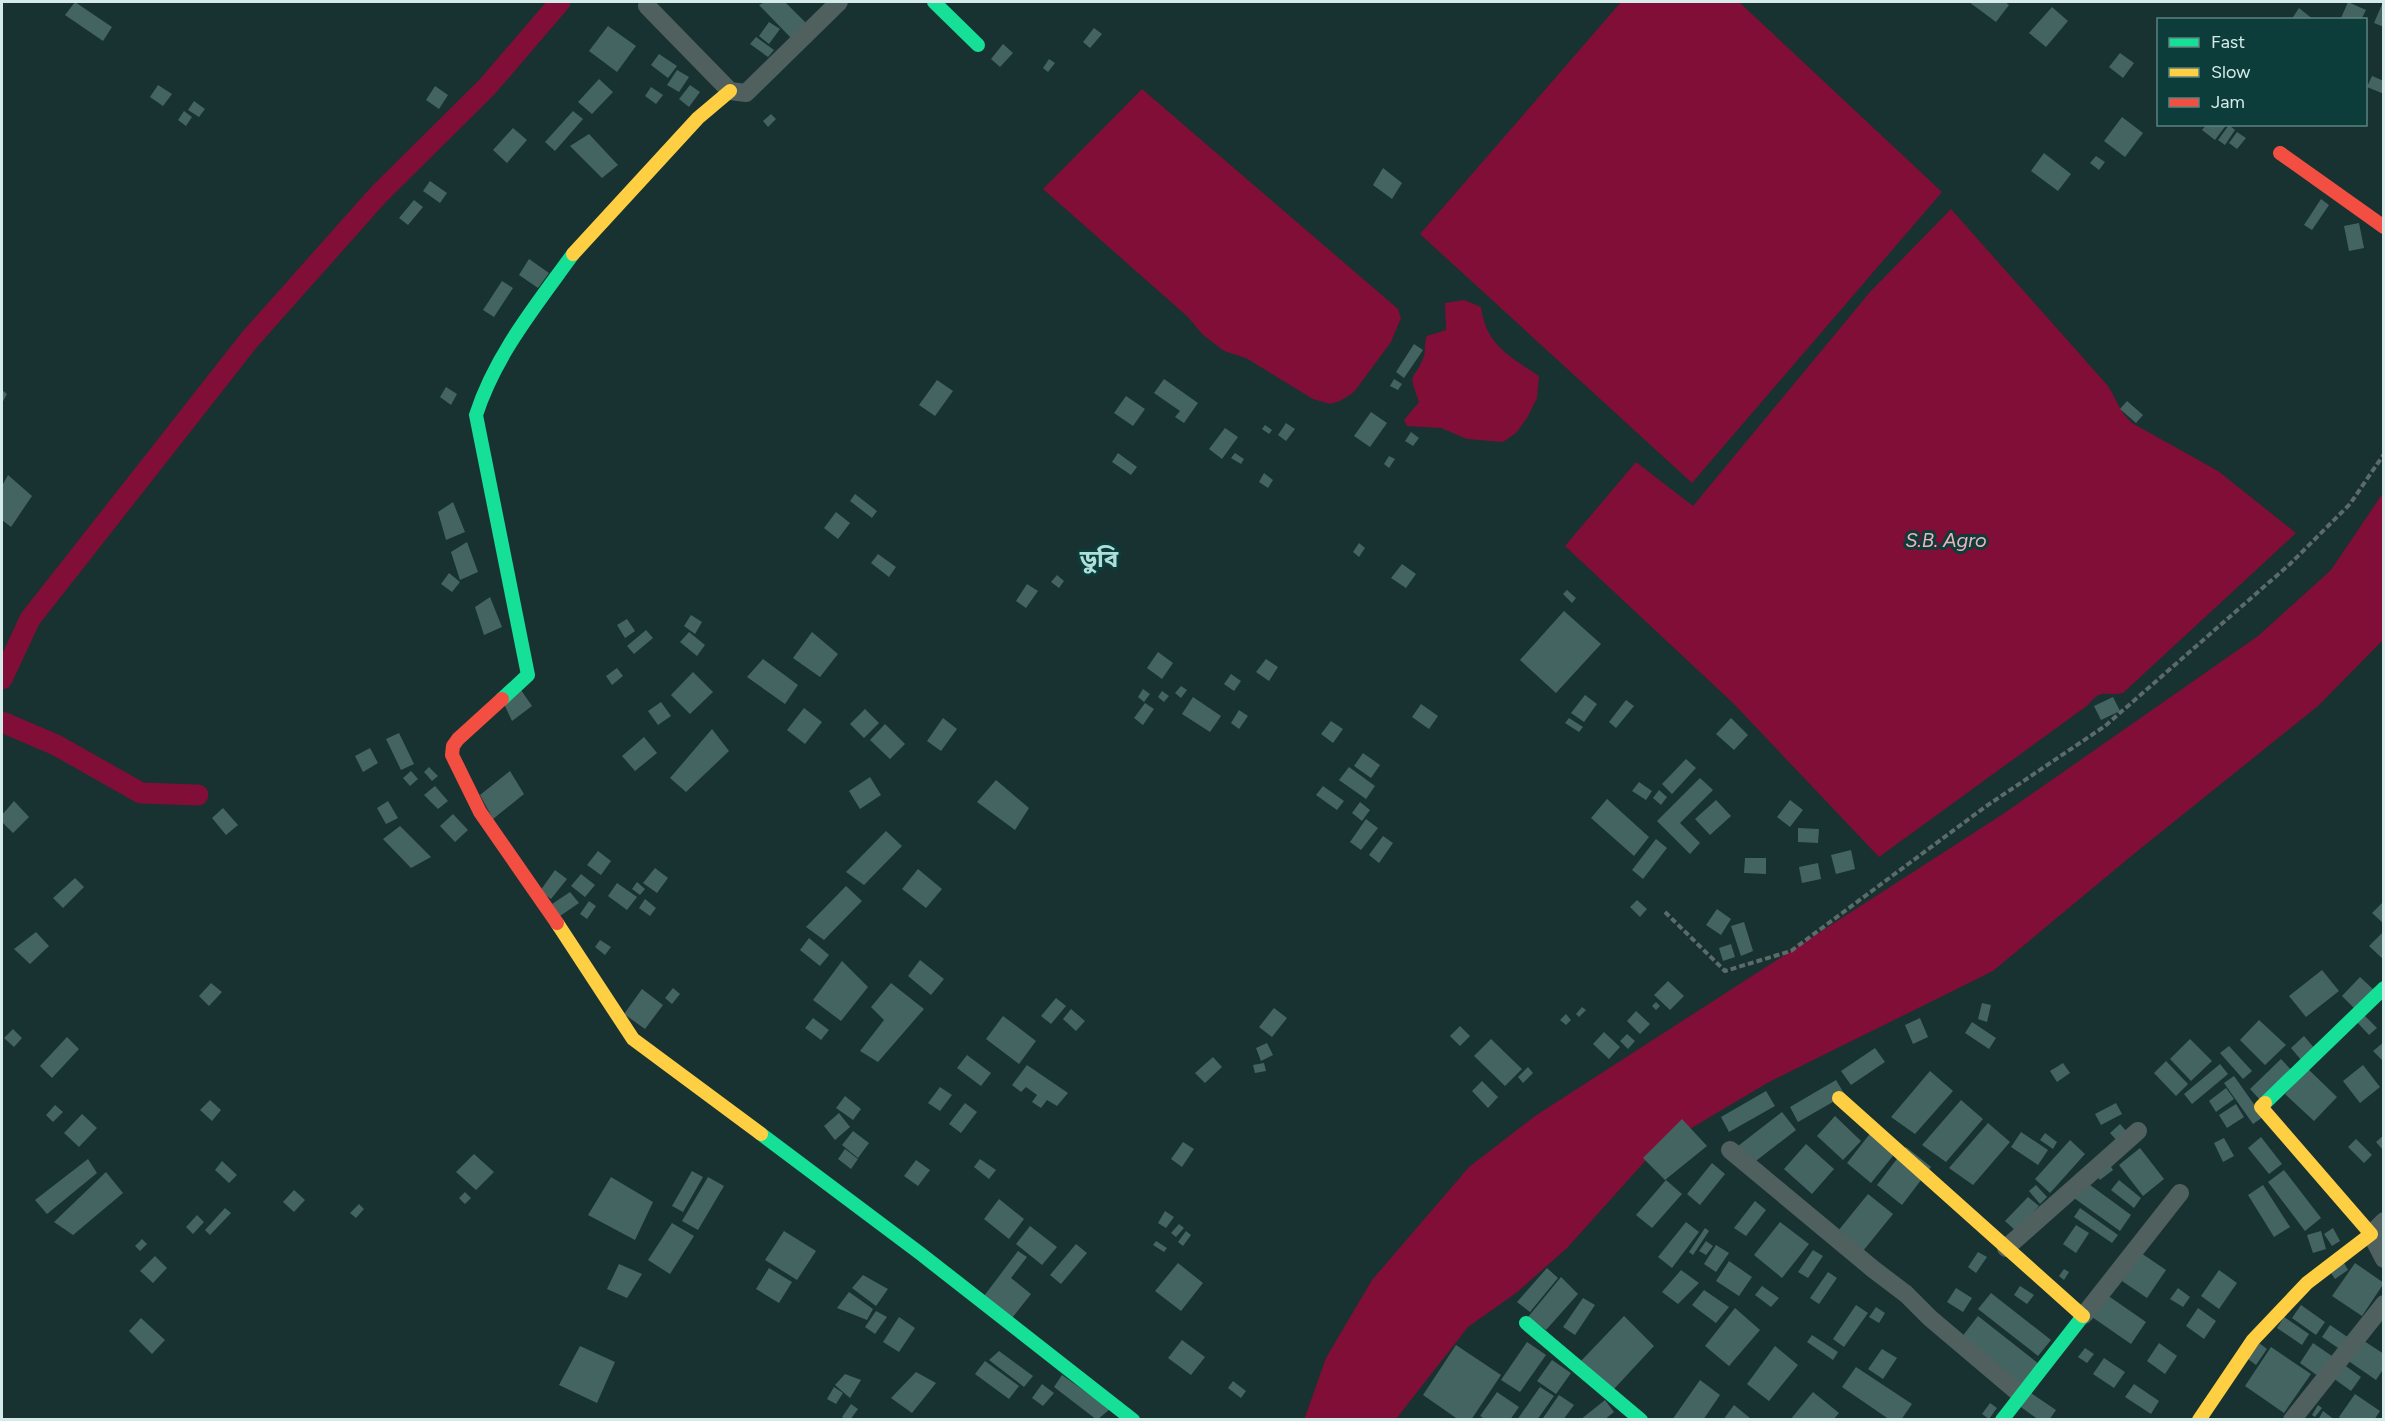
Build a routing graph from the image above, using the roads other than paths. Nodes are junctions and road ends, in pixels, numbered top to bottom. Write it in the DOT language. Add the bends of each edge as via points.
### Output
graph roads {
  1 [pos="839,2"];
  2 [pos="934,2"];
  3 [pos="647,6"];
  4 [pos="978,45"];
  5 [pos="730,92"];
  6 [pos="2280,153"];
  7 [pos="2384,227"];
  8 [pos="2384,988"];
  9 [pos="1839,1098"];
  10 [pos="2138,1131"];
  11 [pos="1730,1150"];
  12 [pos="2180,1193"];
  13 [pos="2377,1228"];
  14 [pos="2006,1248"];
  15 [pos="2384,1259"];
  16 [pos="2384,1304"];
  17 [pos="2084,1315"];
  18 [pos="1526,1323"];
  19 [pos="2021,1395"];
  20 [pos="1133,1419"];
  21 [pos="1641,1419"];
  22 [pos="2002,1419"];
  23 [pos="2199,1419"];
  24 [pos="2292,1419"];
  1 -- 5 [label="street" via="746,93"];
  2 -- 4 [label="street"];
  3 -- 5 [label="street"];
  5 -- 20 [label="street" via="698,118 581,243 518,331 485,387 476,415 528,675 458,739 452,755 480,812 633,1039 921,1254"];
  6 -- 7 [label="street"];
  8 -- 13 [label="street" via="2261,1107"];
  9 -- 14 [label="street"];
  10 -- 14 [label="street"];
  11 -- 19 [label="street" via="1906,1294"];
  12 -- 17 [label="street"];
  13 -- 15 [label="street"];
  13 -- 23 [label="street" via="2307,1283 2253,1340"];
  14 -- 17 [label="street"];
  16 -- 24 [label="street"];
  17 -- 19 [label="street"];
  18 -- 21 [label="street"];
  19 -- 22 [label="street"];
}
